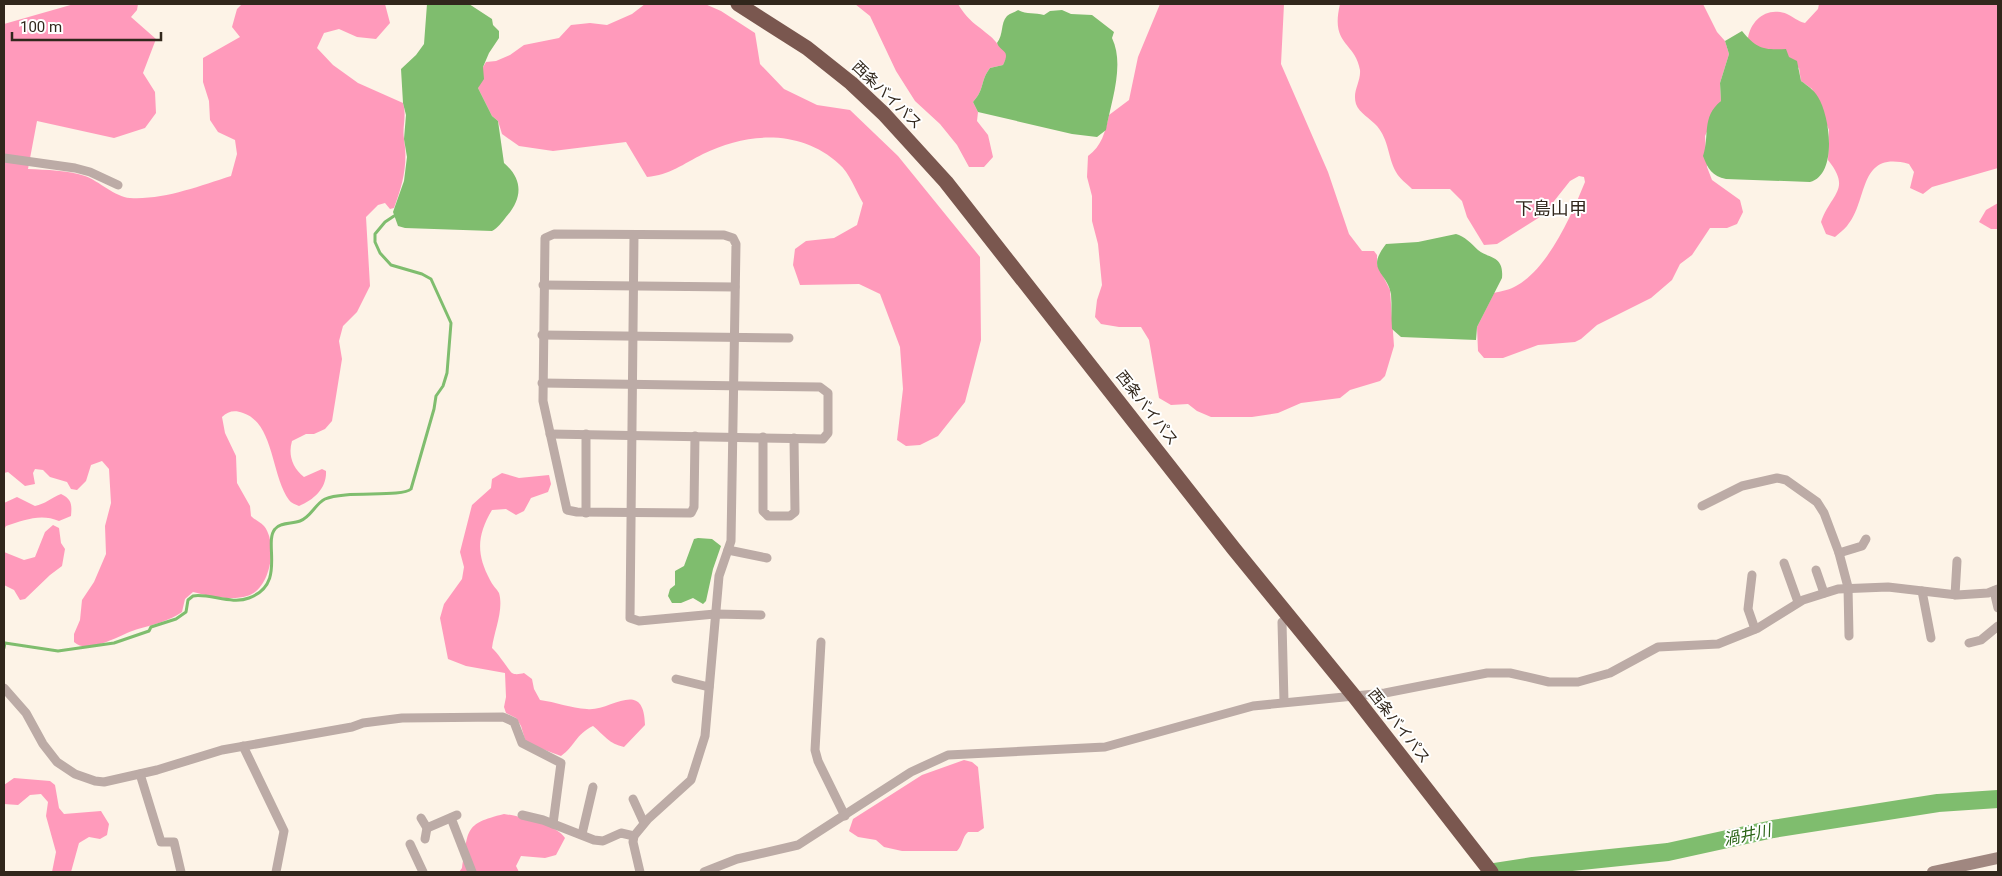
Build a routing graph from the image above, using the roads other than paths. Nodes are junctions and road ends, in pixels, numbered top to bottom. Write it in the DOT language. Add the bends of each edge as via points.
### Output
graph roads {
  1 [pos="738,4"];
  2 [pos="4,158"];
  3 [pos="118,185"];
  4 [pos="634,234"];
  5 [pos="543,285"];
  6 [pos="634,286"];
  7 [pos="735,287"];
  8 [pos="542,334"];
  9 [pos="633,335"];
  10 [pos="734,337"];
  11 [pos="789,338"];
  12 [pos="542,383"];
  13 [pos="632,384"];
  14 [pos="733,386"];
  15 [pos="550,434"];
  16 [pos="586,434"];
  17 [pos="632,435"];
  18 [pos="695,436"];
  19 [pos="732,437"];
  20 [pos="763,437"];
  21 [pos="794,438"];
  22 [pos="1702,506"];
  23 [pos="586,512"];
  24 [pos="631,513"];
  25 [pos="1866,539"];
  26 [pos="728,550"];
  27 [pos="1839,553"];
  28 [pos="766,558"];
  29 [pos="1957,561"];
  30 [pos="1784,563"];
  31 [pos="1816,570"];
  32 [pos="1752,575"];
  33 [pos="1848,588"];
  34 [pos="1996,590"];
  35 [pos="1922,591"];
  36 [pos="1824,593"];
  37 [pos="1955,595"];
  38 [pos="1798,602"];
  39 [pos="1998,608"];
  40 [pos="715,614"];
  41 [pos="761,616"];
  42 [pos="1290,616"];
  43 [pos="1998,626"];
  44 [pos="1755,629"];
  45 [pos="1849,636"];
  46 [pos="1931,638"];
  47 [pos="821,642"];
  48 [pos="1969,643"];
  49 [pos="676,679"];
  50 [pos="709,687"];
  51 [pos="4,688"];
  52 [pos="1354,696"];
  53 [pos="1284,702"];
  54 [pos="243,746"];
  55 [pos="140,774"];
  56 [pos="592,787"];
  57 [pos="633,799"];
  58 [pos="522,815"];
  59 [pos="845,816"];
  60 [pos="421,818"];
  61 [pos="644,823"];
  62 [pos="553,824"];
  63 [pos="427,828"];
  64 [pos="582,834"];
  65 [pos="634,836"];
  66 [pos="425,839"];
  67 [pos="410,844"];
  68 [pos="1998,858"];
  69 [pos="181,872"];
  70 [pos="276,872"];
  71 [pos="423,872"];
  72 [pos="472,872"];
  73 [pos="640,872"];
  74 [pos="704,872"];
  75 [pos="1491,872"];
  76 [pos="1933,872"];
  1 -- 42 [label="highway, 西条バイパス" via="807,48 851,83 910,142 1003,253"];
  2 -- 3 [label="street" via="74,168"];
  4 -- 5 [label="street" via="549,236 543,243"];
  4 -- 6 [label="street"];
  4 -- 7 [label="street" via="729,236 736,244"];
  5 -- 6 [label="street"];
  5 -- 8 [label="street"];
  6 -- 7 [label="street"];
  6 -- 9 [label="street"];
  7 -- 10 [label="street"];
  8 -- 9 [label="street"];
  8 -- 12 [label="street"];
  9 -- 10 [label="street"];
  9 -- 13 [label="street"];
  10 -- 11 [label="street"];
  10 -- 14 [label="street"];
  12 -- 13 [label="street"];
  12 -- 15 [label="street"];
  13 -- 14 [label="street"];
  13 -- 17 [label="street"];
  14 -- 19 [label="street"];
  14 -- 21 [label="street" via="820,387 827,390 827,437"];
  15 -- 16 [label="street"];
  15 -- 23 [label="street" via="564,507 571,512"];
  16 -- 17 [label="street"];
  16 -- 23 [label="street"];
  17 -- 18 [label="street"];
  17 -- 24 [label="street"];
  18 -- 19 [label="street"];
  18 -- 24 [label="street" via="693,511 688,514"];
  19 -- 20 [label="street"];
  19 -- 26 [label="street" via="731,541"];
  20 -- 21 [label="street"];
  20 -- 21 [label="street" via="763,512 768,516 790,516 795,512"];
  22 -- 27 [label="street" via="1742,486 1782,478 1817,502"];
  23 -- 24 [label="street"];
  24 -- 40 [label="street" via="630,618 639,621"];
  25 -- 27 [label="street" via="1862,546"];
  26 -- 28 [label="street"];
  26 -- 40 [label="street" via="720,576"];
  27 -- 33 [label="street"];
  29 -- 37 [label="street"];
  30 -- 38 [label="street"];
  31 -- 36 [label="street"];
  32 -- 44 [label="street" via="1748,609"];
  33 -- 35 [label="street" via="1888,587"];
  33 -- 36 [label="street"];
  33 -- 45 [label="street"];
  34 -- 37 [label="street"];
  34 -- 39 [label="street"];
  35 -- 37 [label="street"];
  35 -- 46 [label="street"];
  36 -- 38 [label="street"];
  38 -- 44 [label="street"];
  40 -- 41 [label="street"];
  40 -- 50 [label="street"];
  42 -- 52 [label="highway, 西条バイパス"];
  42 -- 53 [label="street" via="1282,622"];
  43 -- 48 [label="street" via="1981,640"];
  44 -- 52 [label="street" via="1718,644 1658,647 1610,673 1589,680 1549,682 1510,672 1487,673"];
  47 -- 59 [label="street" via="815,750"];
  49 -- 50 [label="street"];
  50 -- 61 [label="street" via="705,736 694,774"];
  51 -- 55 [label="street" via="26,713 50,755 65,768 104,782"];
  52 -- 53 [label="street"];
  52 -- 75 [label="highway, 西条バイパス"];
  53 -- 59 [label="street" via="1245,708 1105,747 948,755 911,772"];
  54 -- 55 [label="street"];
  54 -- 62 [label="street" via="368,722 503,717 514,722 522,743 528,748 561,763"];
  54 -- 70 [label="street" via="284,831"];
  55 -- 69 [label="street" via="161,842 174,842"];
  56 -- 64 [label="street"];
  57 -- 61 [label="street"];
  58 -- 62 [label="street"];
  59 -- 74 [label="street" via="798,845 731,861"];
  60 -- 63 [label="street"];
  61 -- 65 [label="street"];
  62 -- 64 [label="street"];
  63 -- 66 [label="street"];
  63 -- 72 [label="street" via="454,817"];
  64 -- 65 [label="street" via="603,841 621,833"];
  65 -- 73 [label="street"];
  67 -- 71 [label="street"];
  68 -- 76 [label="street"];
}
